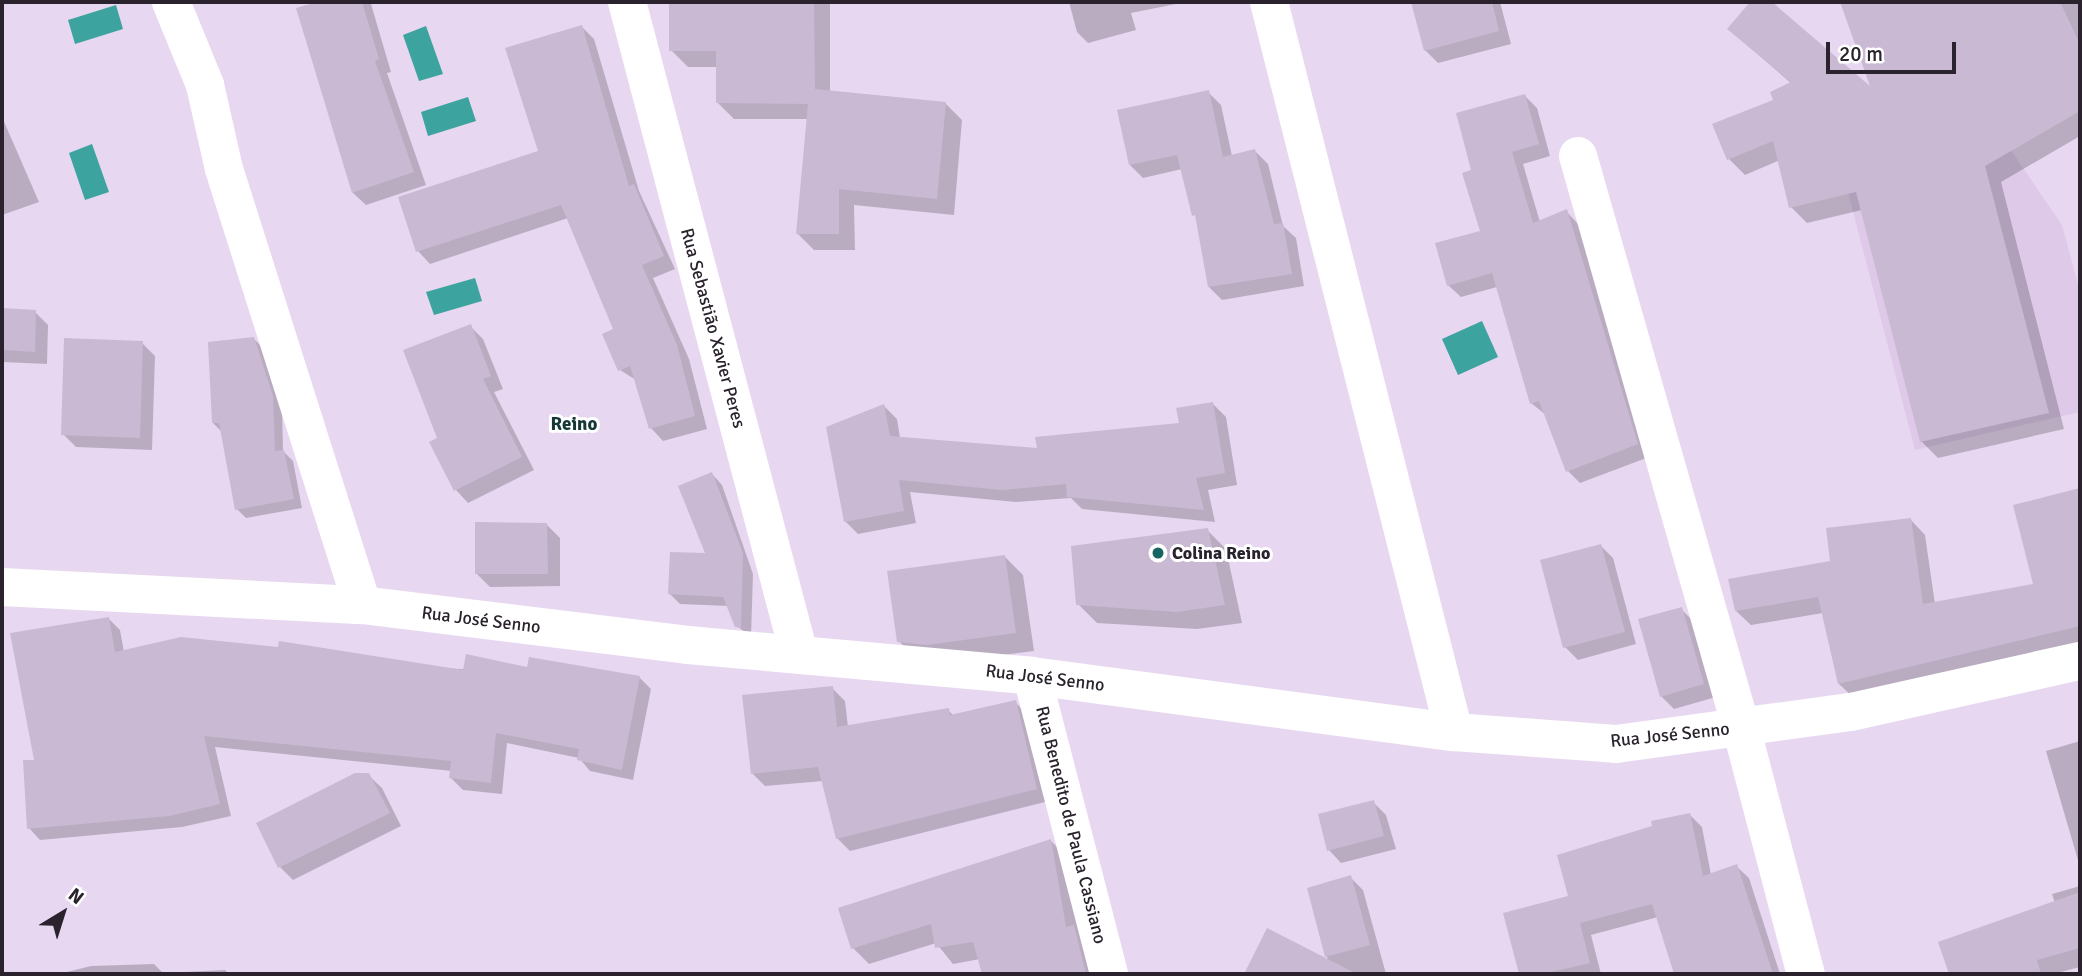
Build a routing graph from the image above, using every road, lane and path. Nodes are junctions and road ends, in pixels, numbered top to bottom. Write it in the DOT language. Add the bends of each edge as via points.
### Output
graph roads {
  1 [pos="171,2"];
  2 [pos="627,2"];
  3 [pos="1269,2"];
  4 [pos="1578,156"];
  5 [pos="2,587"];
  6 [pos="362,606"];
  7 [pos="799,654"];
  8 [pos="2080,661"];
  9 [pos="1032,676"];
  10 [pos="1741,727"];
  11 [pos="1454,732"];
  12 [pos="1109,974"];
  13 [pos="1806,974"];
  1 -- 6 [label="street" via="205,85 223,169"];
  2 -- 7 [label="street, Rua Sebastião Xavier Peres"];
  3 -- 11 [label="street"];
  4 -- 10 [label="street"];
  5 -- 6 [label="street, Rua José Senno"];
  6 -- 7 [label="street, Rua José Senno"];
  7 -- 9 [label="street, Rua José Senno"];
  8 -- 10 [label="street, Rua José Senno" via="1852,712"];
  9 -- 11 [label="street, Rua José Senno"];
  9 -- 12 [label="street, Rua Benedito de Paula Cassiano"];
  10 -- 11 [label="street, Rua José Senno" via="1616,744"];
  10 -- 13 [label="street"];
}
